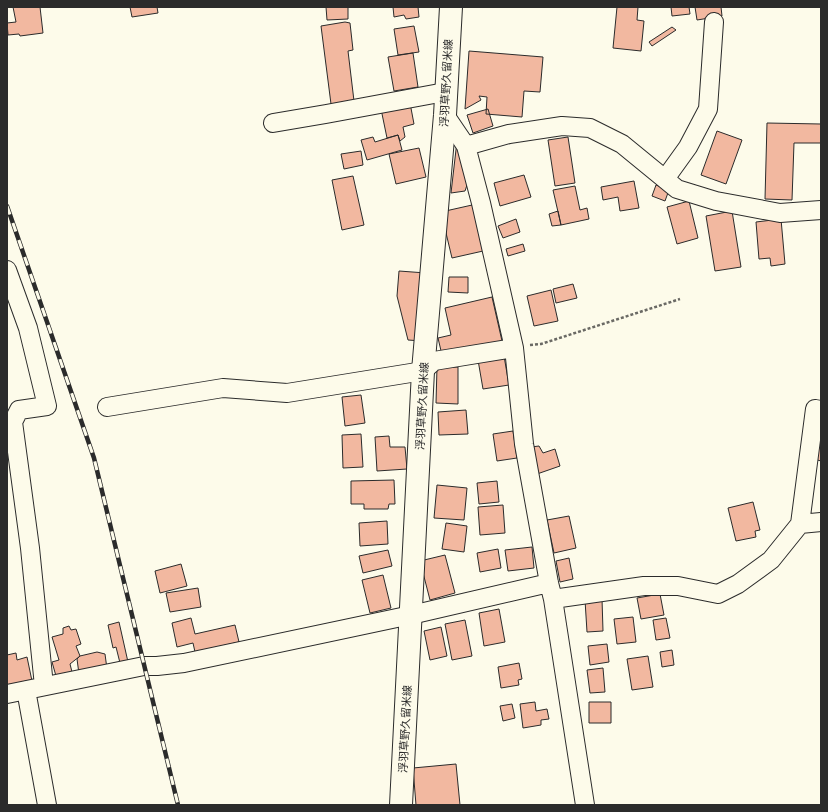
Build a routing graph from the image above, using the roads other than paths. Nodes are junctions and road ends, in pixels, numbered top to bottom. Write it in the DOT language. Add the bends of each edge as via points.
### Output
graph roads {
  1 [pos="451,7"];
  2 [pos="714,22"];
  3 [pos="445,92"];
  4 [pos="445,115"];
  5 [pos="273,123"];
  6 [pos="466,146"];
  7 [pos="665,179"];
  8 [pos="821,210"];
  9 [pos="7,270"];
  10 [pos="514,348"];
  11 [pos="423,371"];
  12 [pos="108,407"];
  13 [pos="821,410"];
  14 [pos="10,422"];
  15 [pos="821,522"];
  16 [pos="800,524"];
  17 [pos="551,591"];
  18 [pos="411,615"];
  19 [pos="44,686"];
  20 [pos="26,690"];
  21 [pos="7,694"];
  22 [pos="47,805"];
  23 [pos="401,805"];
  24 [pos="585,805"];
  1 -- 3 [label="main road, 浮羽草野久留米線"];
  2 -- 7 [label="street" via="708,109 688,147"];
  3 -- 4 [label="main road, 浮羽草野久留米線"];
  3 -- 5 [label="street"];
  4 -- 6 [label="street"];
  4 -- 11 [label="main road, 浮羽草野久留米線"];
  6 -- 7 [label="street" via="509,134 562,126 590,128 622,144"];
  6 -- 10 [label="street"];
  7 -- 8 [label="street" via="677,189 716,201 780,213"];
  9 -- 14 [label="street" via="28,328 47,406 19,410"];
  10 -- 11 [label="street" via="434,361"];
  10 -- 17 [label="street" via="524,444"];
  11 -- 12 [label="street" via="287,393 223,388"];
  11 -- 18 [label="main road, 浮羽草野久留米線"];
  13 -- 16 [label="street" via="814,409"];
  14 -- 19 [label="street" via="30,548"];
  15 -- 16 [label="street"];
  16 -- 17 [label="street" via="771,560 738,584 718,594 678,586"];
  17 -- 18 [label="street"];
  17 -- 24 [label="street"];
  18 -- 19 [label="street" via="184,663 144,666"];
  18 -- 23 [label="main road, 浮羽草野久留米線"];
  19 -- 20 [label="street"];
  20 -- 21 [label="street"];
  20 -- 22 [label="street"];
}
